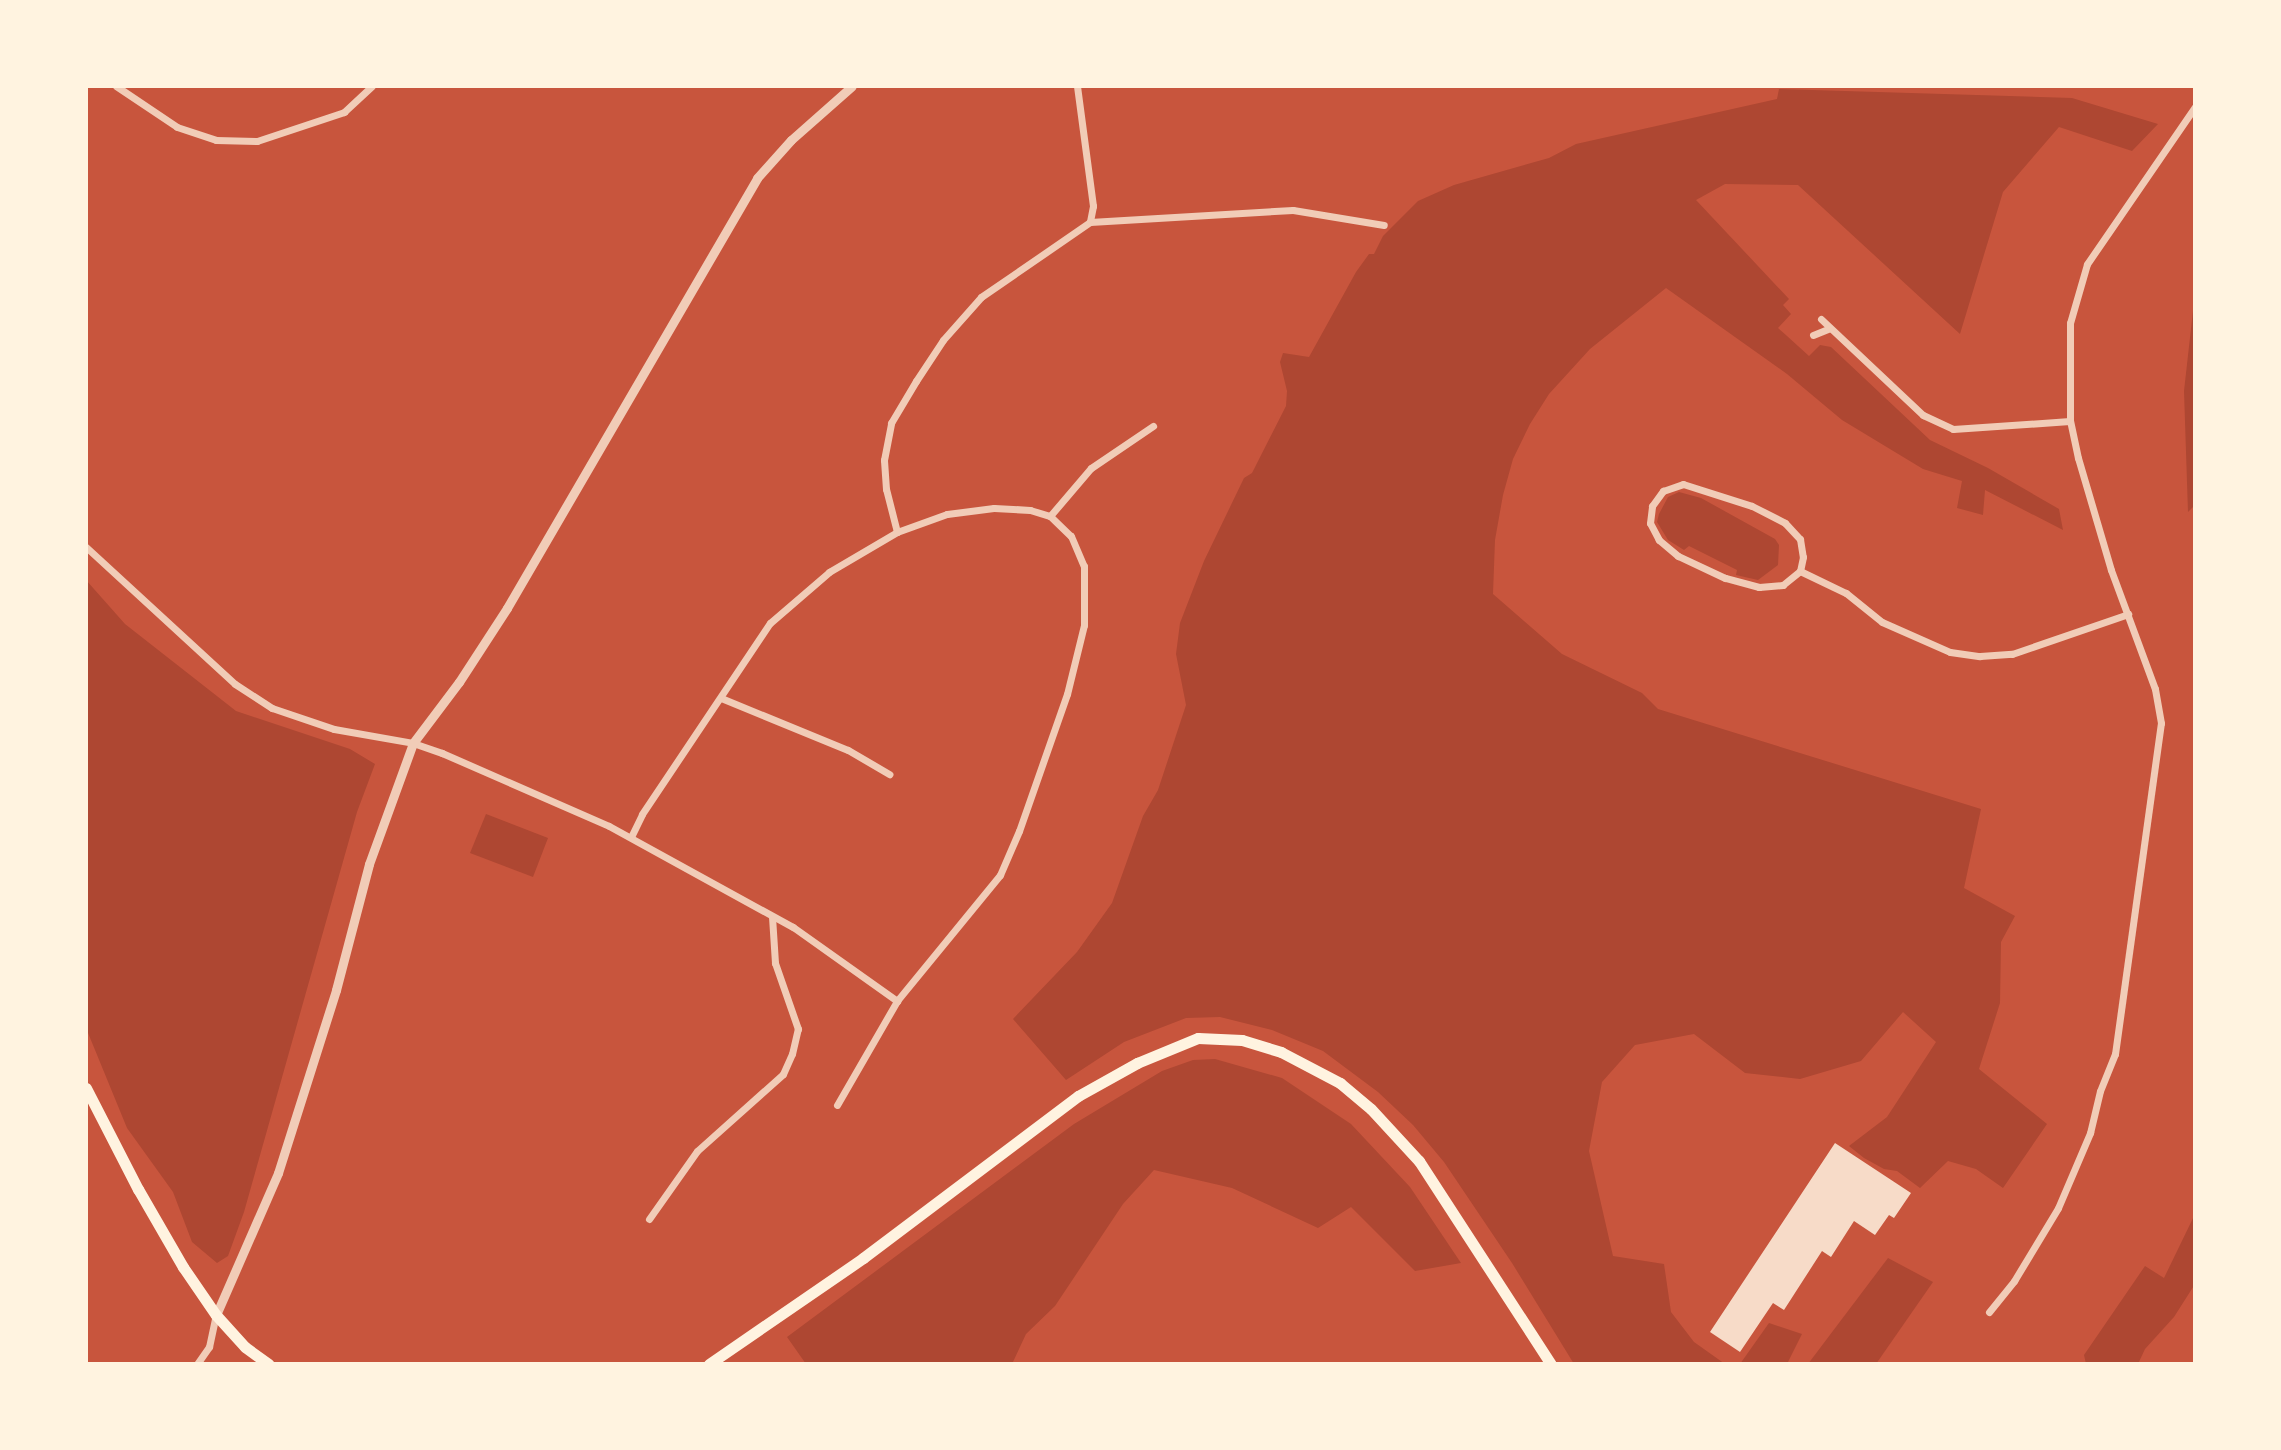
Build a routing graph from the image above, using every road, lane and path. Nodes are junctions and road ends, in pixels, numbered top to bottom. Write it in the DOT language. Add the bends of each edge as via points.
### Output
graph roads {
  1 [pos="116,86"];
  2 [pos="372,86"];
  3 [pos="852,86"];
  4 [pos="1077,86"];
  5 [pos="2195,107"];
  6 [pos="1090,222"];
  7 [pos="1384,225"];
  8 [pos="1821,319"];
  9 [pos="1830,328"];
  10 [pos="1813,335"];
  11 [pos="2070,421"];
  12 [pos="1153,426"];
  13 [pos="1050,516"];
  14 [pos="897,532"];
  15 [pos="86,547"];
  16 [pos="1800,571"];
  17 [pos="2128,614"];
  18 [pos="721,698"];
  19 [pos="413,743"];
  20 [pos="889,774"];
  21 [pos="631,837"];
  22 [pos="772,917"];
  23 [pos="897,1001"];
  24 [pos="86,1088"];
  25 [pos="837,1105"];
  26 [pos="649,1219"];
  27 [pos="1989,1312"];
  28 [pos="216,1315"];
  29 [pos="197,1364"];
  30 [pos="268,1364"];
  31 [pos="709,1364"];
  32 [pos="1551,1364"];
  1 -- 2 [label="street" via="177,127 216,140 257,141 344,112"];
  3 -- 19 [label="street" via="757,178 507,608"];
  4 -- 6 [label="street" via="1093,206"];
  5 -- 11 [label="street" via="2087,264 2070,323"];
  6 -- 7 [label="street" via="1293,210"];
  6 -- 14 [label="street" via="981,297 916,381 891,423 884,460"];
  8 -- 9 [label="street"];
  9 -- 10 [label="street"];
  9 -- 11 [label="street" via="1923,415 1953,429"];
  11 -- 17 [label="street" via="2085,491"];
  12 -- 13 [label="street" via="1091,468"];
  13 -- 14 [label="street" via="994,508 947,514"];
  13 -- 23 [label="street" via="1071,536 1084,566 1084,625 1067,694 1000,875"];
  14 -- 18 [label="street" via="829,572 770,623"];
  15 -- 19 [label="street" via="235,684 272,708 334,729"];
  16 -- 16 [label="street" via="1783,585 1759,587 1697,567 1659,540 1650,523 1652,506 1663,491 1683,484 1752,506 1785,523 1800,539"];
  16 -- 17 [label="street" via="1846,593 1882,622 1950,652 1980,656 2012,654"];
  17 -- 27 [label="street" via="2155,689 2161,723 2115,1054 2058,1208"];
  18 -- 20 [label="street" via="848,750"];
  18 -- 21 [label="street"];
  19 -- 21 [label="street"];
  19 -- 28 [label="street" via="369,864 278,1173"];
  21 -- 22 [label="street"];
  22 -- 23 [label="street" via="836,955"];
  22 -- 26 [label="street" via="775,963 798,1029 792,1054 783,1074 697,1151"];
  23 -- 25 [label="street"];
  24 -- 28 [label="main road" via="138,1189"];
  28 -- 29 [label="street" via="209,1347"];
  28 -- 30 [label="main road"];
  31 -- 32 [label="main road" via="863,1258 1078,1096 1150,1056 1198,1038 1242,1040 1281,1052 1340,1083 1371,1109 1419,1161"];
}
